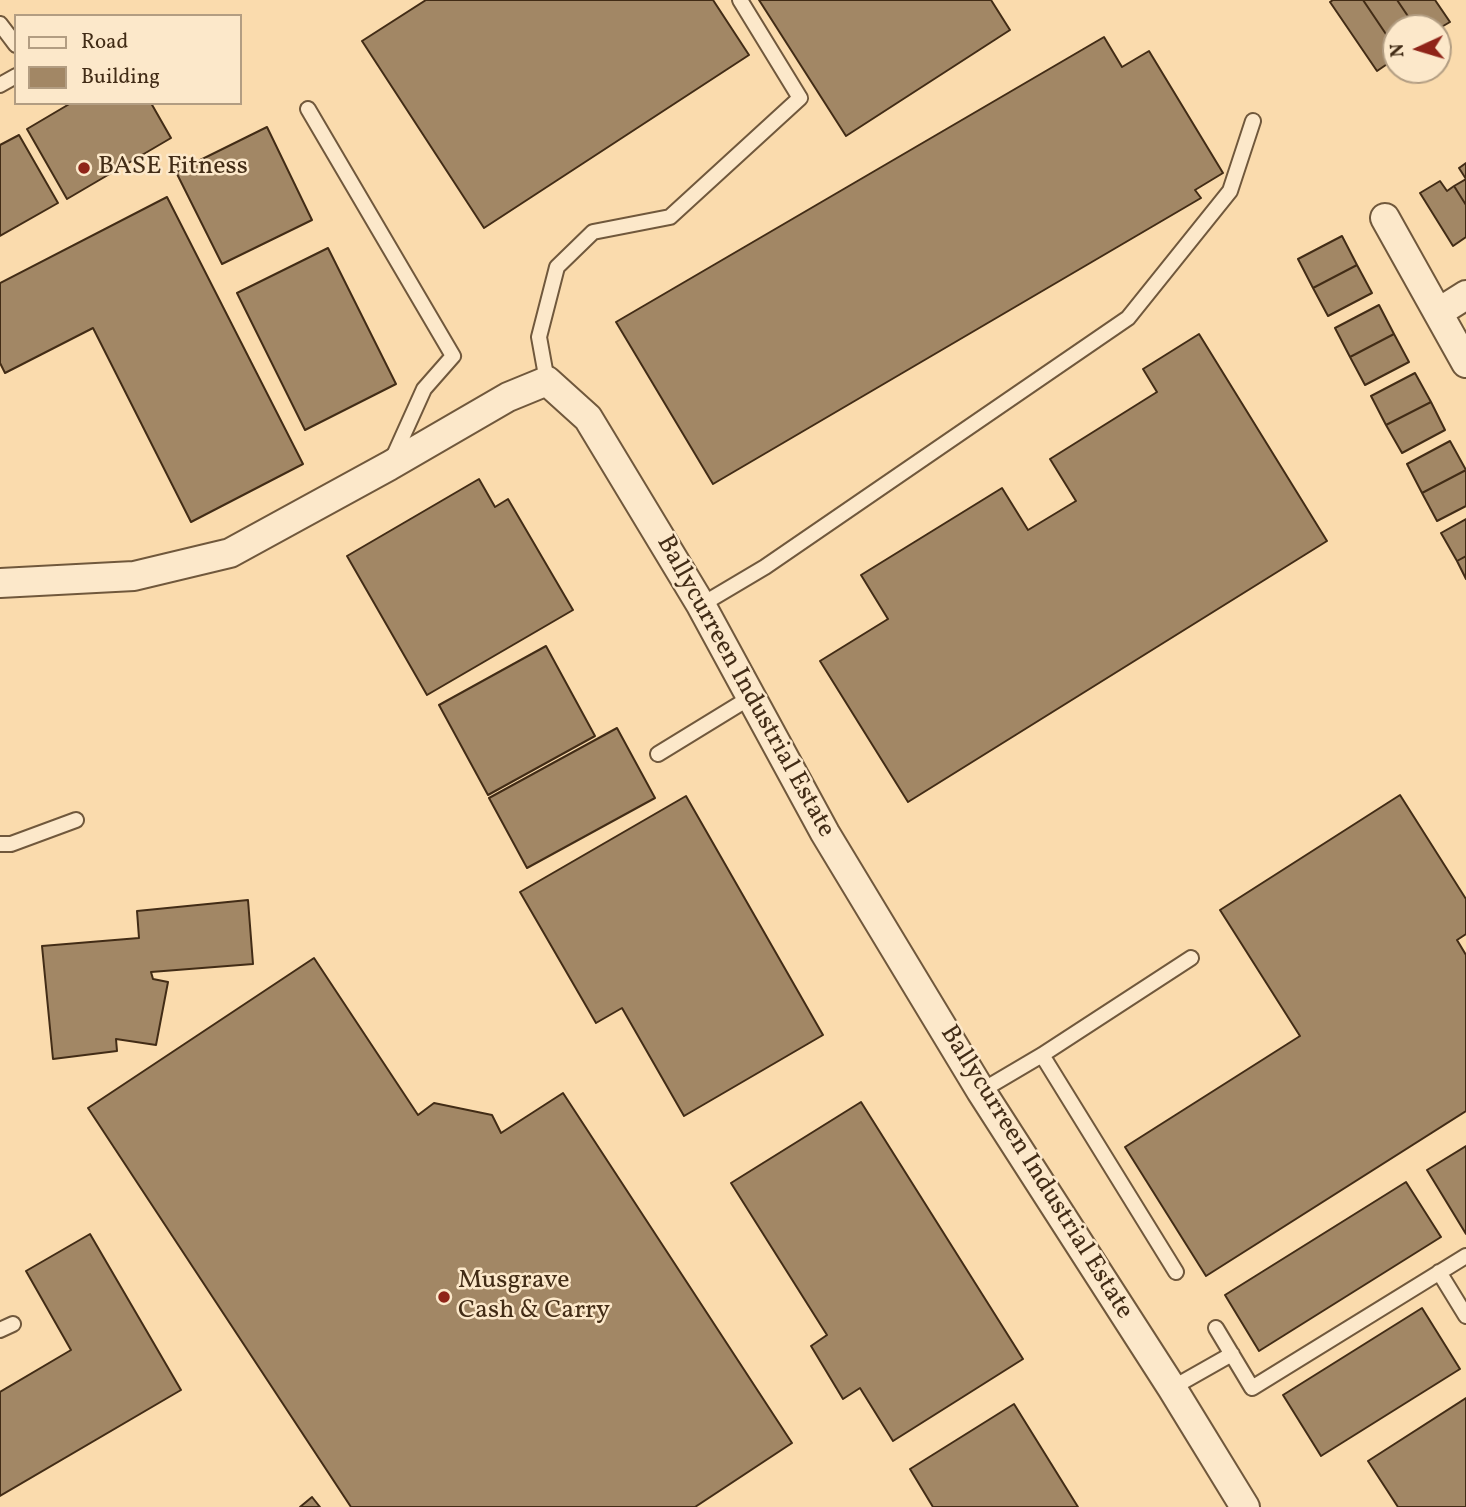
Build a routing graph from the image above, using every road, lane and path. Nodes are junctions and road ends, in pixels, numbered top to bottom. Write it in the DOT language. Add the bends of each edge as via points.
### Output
graph roads {
  1 [pos="740,0"];
  2 [pos="0,24"];
  3 [pos="14,43"];
  4 [pos="307,109"];
  5 [pos="1253,121"];
  6 [pos="1385,218"];
  7 [pos="1466,295"];
  8 [pos="1439,312"];
  9 [pos="1466,363"];
  10 [pos="548,381"];
  11 [pos="389,466"];
  12 [pos="0,583"];
  13 [pos="701,605"];
  14 [pos="751,697"];
  15 [pos="658,754"];
  16 [pos="76,820"];
  17 [pos="0,844"];
  18 [pos="1191,958"];
  19 [pos="1042,1055"];
  20 [pos="981,1091"];
  21 [pos="1466,1256"];
  22 [pos="1176,1272"];
  23 [pos="1439,1272"];
  24 [pos="1466,1316"];
  25 [pos="1216,1328"];
  26 [pos="1231,1354"];
  27 [pos="1172,1388"];
  28 [pos="1245,1507"];
  1 -- 10 [label="lane" via="800,99 670,217 593,232 557,267 539,337"];
  2 -- 3 [label="lane"];
  4 -- 11 [label="lane" via="453,356 424,389"];
  5 -- 13 [label="lane" via="1230,191 1128,318 765,567"];
  6 -- 8 [label="street"];
  7 -- 8 [label="street"];
  8 -- 9 [label="street"];
  10 -- 11 [label="street" via="508,397"];
  10 -- 13 [label="street, Ballycurreen Industrial Estate" via="588,418"];
  11 -- 12 [label="street" via="230,554 134,576"];
  13 -- 14 [label="street, Ballycurreen Industrial Estate"];
  14 -- 15 [label="lane"];
  14 -- 20 [label="street, Ballycurreen Industrial Estate" via="825,833"];
  16 -- 17 [label="lane"];
  18 -- 19 [label="lane"];
  19 -- 20 [label="lane"];
  19 -- 22 [label="lane"];
  20 -- 27 [label="street, Ballycurreen Industrial Estate"];
  21 -- 23 [label="lane"];
  23 -- 24 [label="lane"];
  23 -- 26 [label="lane" via="1252,1388"];
  25 -- 26 [label="lane"];
  26 -- 27 [label="lane"];
  27 -- 28 [label="street, Ballycurreen Industrial Estate"];
}
